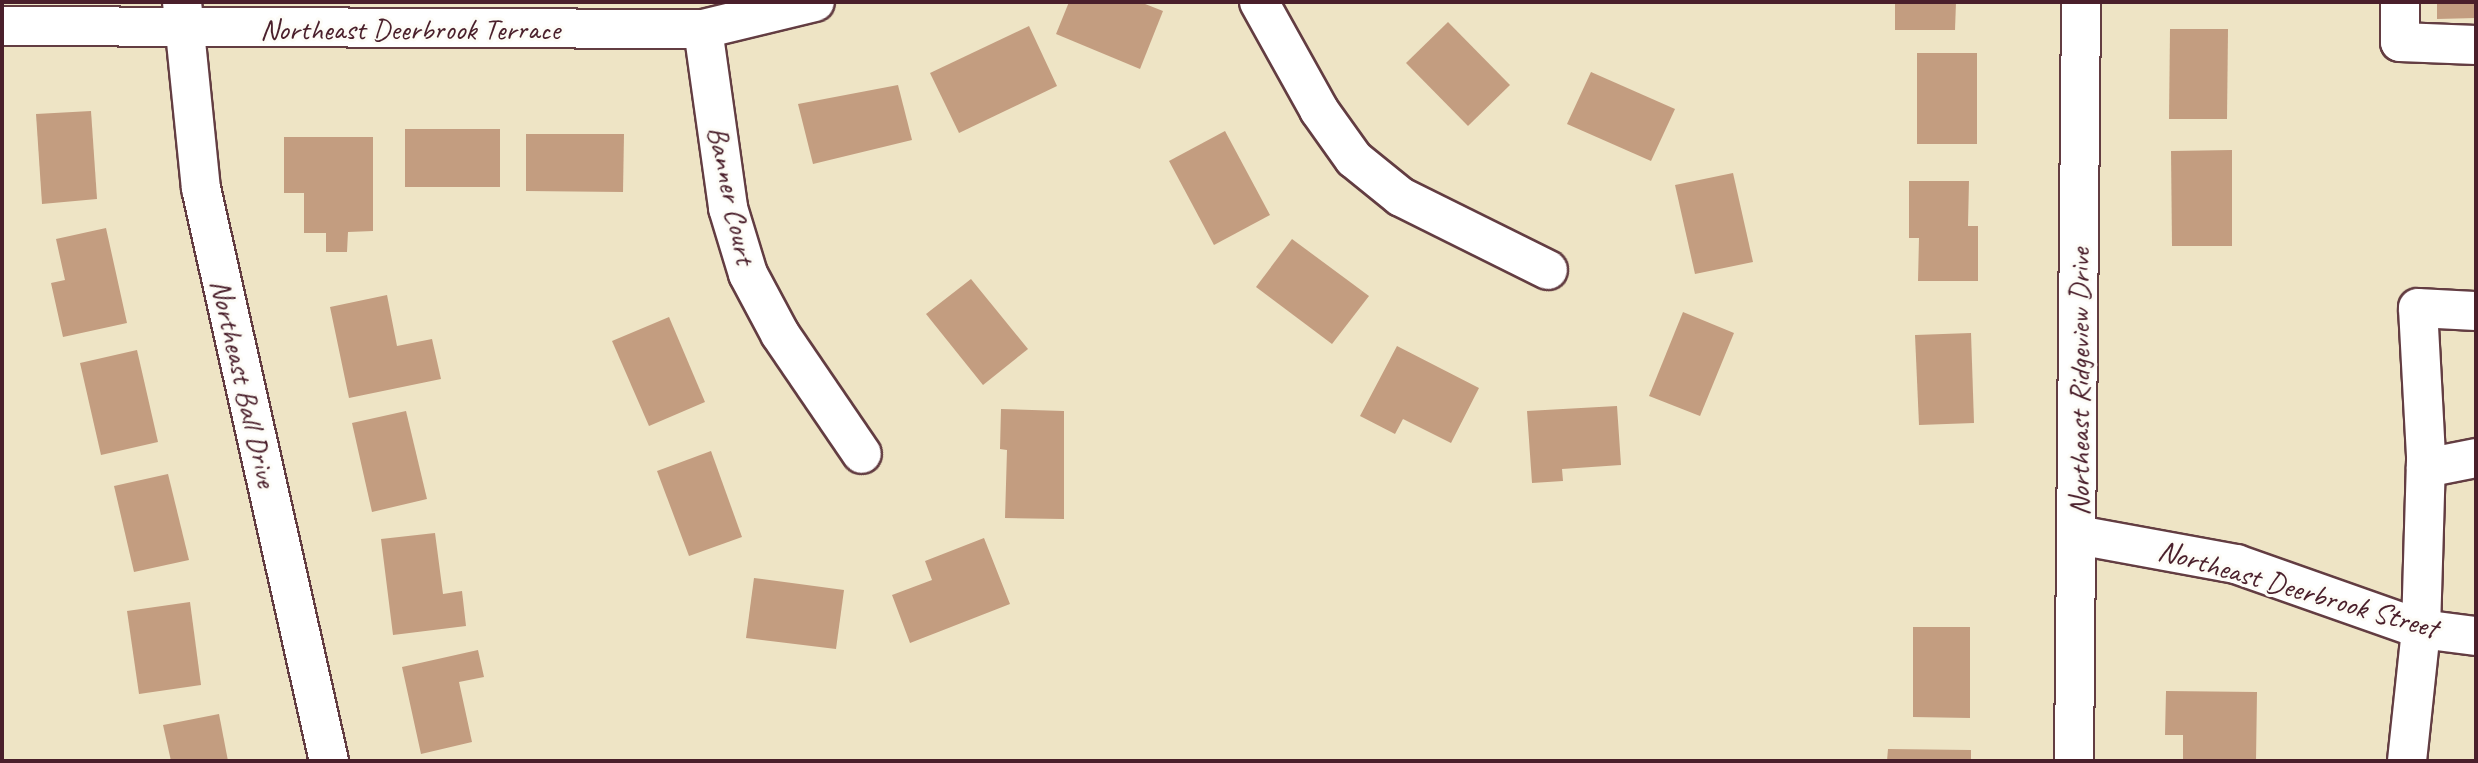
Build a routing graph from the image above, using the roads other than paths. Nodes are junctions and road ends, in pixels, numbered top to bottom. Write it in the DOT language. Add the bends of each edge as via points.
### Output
graph roads {
  1 [pos="815,2"];
  2 [pos="1259,2"];
  3 [pos="2081,2"];
  4 [pos="2400,2"];
  5 [pos="182,15"];
  6 [pos="2,26"];
  7 [pos="703,29"];
  8 [pos="2476,45"];
  9 [pos="1548,270"];
  10 [pos="2476,311"];
  11 [pos="862,454"];
  12 [pos="2476,458"];
  13 [pos="2426,468"];
  14 [pos="2078,535"];
  15 [pos="2421,629"];
  16 [pos="2476,636"];
  17 [pos="329,761"];
  18 [pos="2074,761"];
  19 [pos="2407,761"];
  1 -- 7 [label="street, Northeast Deerbrook Terrace"];
  2 -- 9 [label="street" via="1319,110 1354,159 1401,197"];
  3 -- 14 [label="street, Northeast Ridgeview Drive"];
  4 -- 8 [label="street" via="2400,42"];
  5 -- 6 [label="street, Northeast Deerbrook Terrace"];
  5 -- 7 [label="street, Northeast Deerbrook Terrace"];
  5 -- 17 [label="street, Northeast Ball Drive" via="201,188"];
  7 -- 11 [label="street, Banner Court" via="728,208 748,274 780,334"];
  10 -- 13 [label="street" via="2418,308"];
  12 -- 13 [label="street"];
  13 -- 15 [label="street"];
  14 -- 15 [label="street, Northeast Deerbrook Street" via="2236,564"];
  14 -- 18 [label="street, Northeast Ridgeview Drive"];
  15 -- 16 [label="street, Northeast Deerbrook Street"];
  15 -- 19 [label="street"];
}
